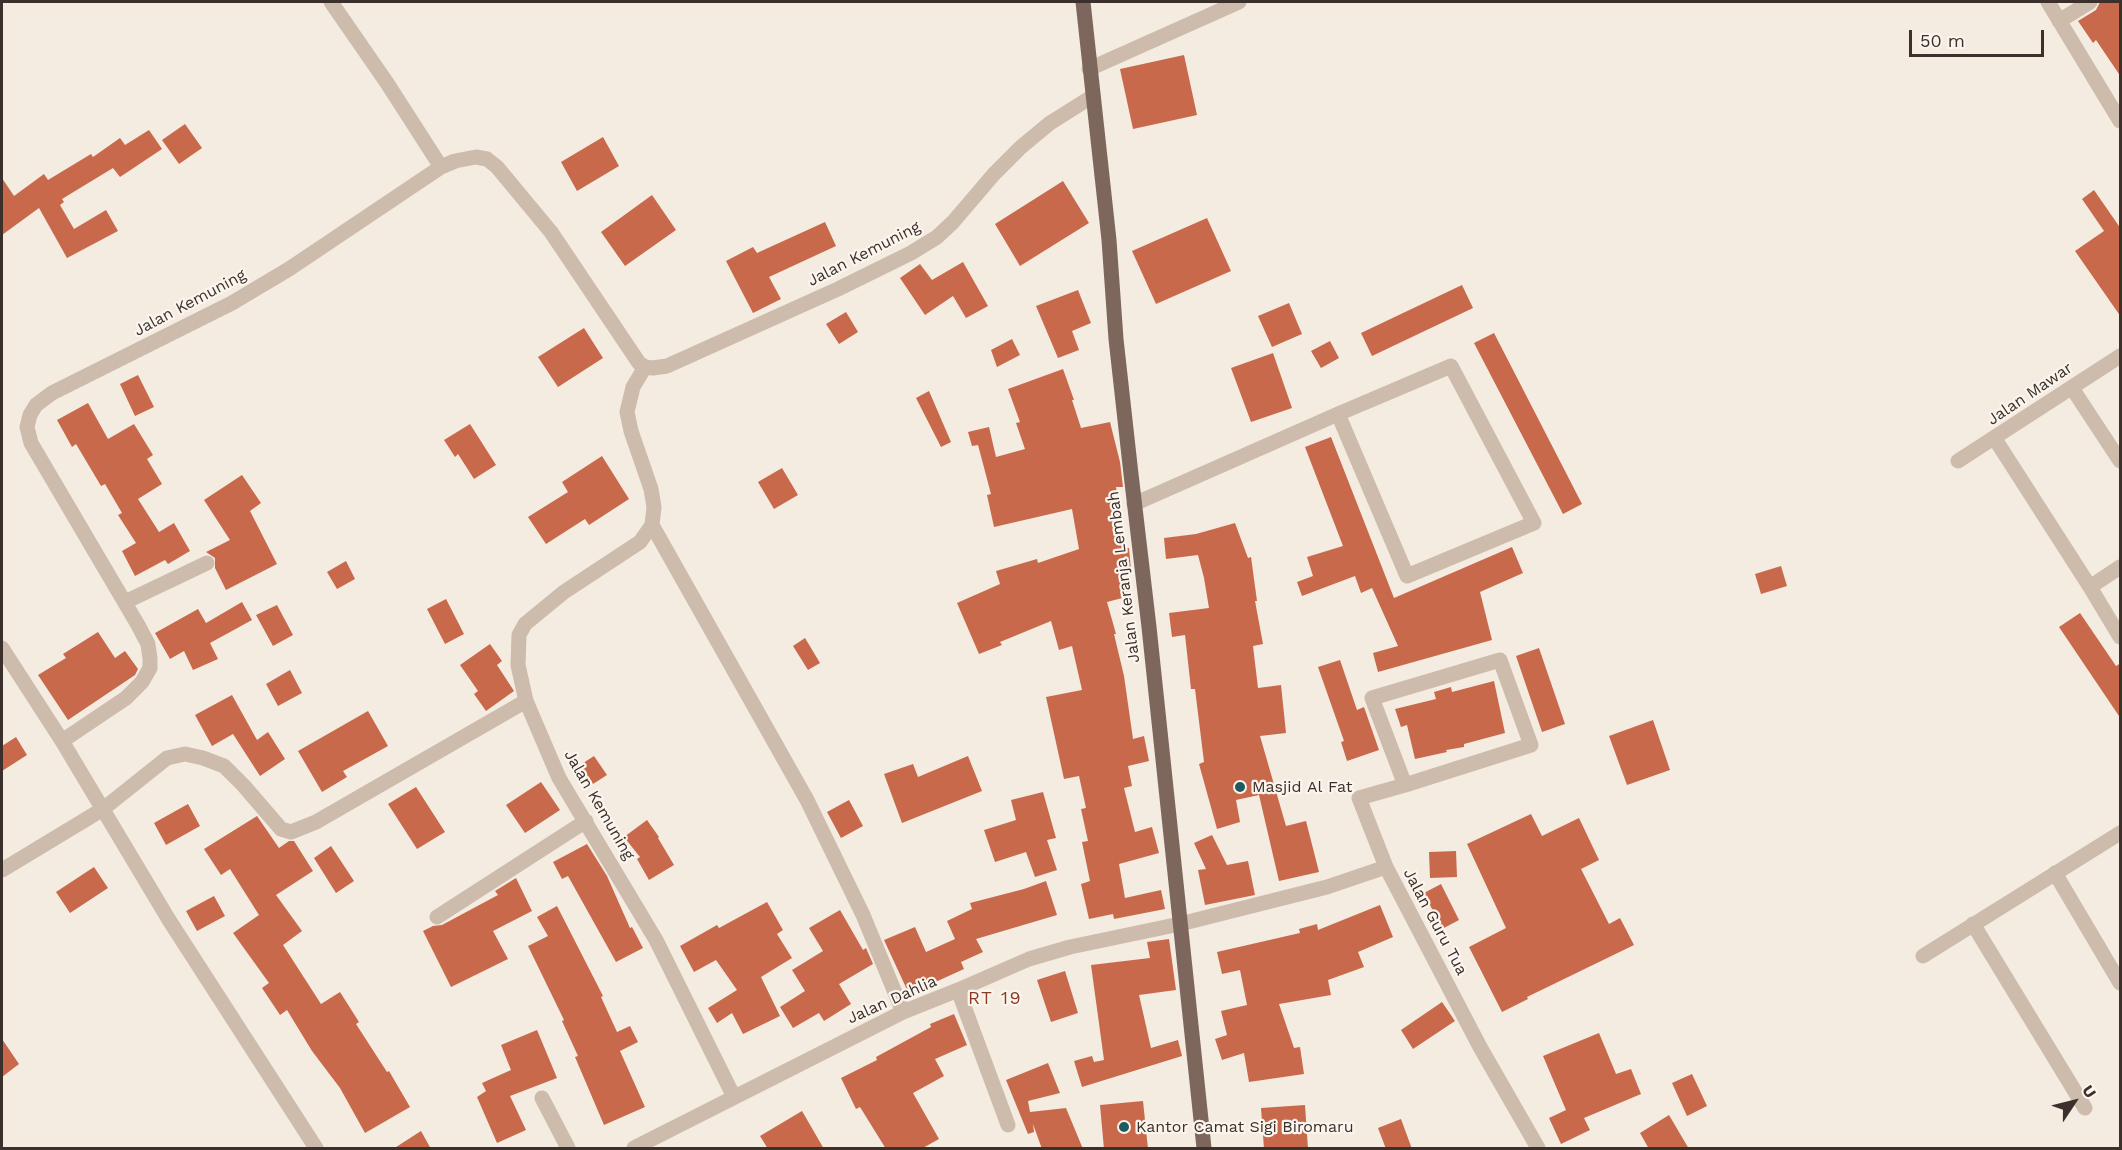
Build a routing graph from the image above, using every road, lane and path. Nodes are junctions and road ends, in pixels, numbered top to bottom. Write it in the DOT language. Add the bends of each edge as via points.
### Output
graph roads {
  1 [pos="331,2"];
  2 [pos="1083,2"];
  3 [pos="1239,2"];
  4 [pos="2048,2"];
  5 [pos="2090,2"];
  6 [pos="2059,21"];
  7 [pos="1089,69"];
  8 [pos="1093,96"];
  9 [pos="2121,121"];
  10 [pos="441,167"];
  11 [pos="2121,356"];
  12 [pos="645,367"];
  13 [pos="2072,388"];
  14 [pos="1338,414"];
  15 [pos="1995,439"];
  16 [pos="1958,461"];
  17 [pos="2121,461"];
  18 [pos="1134,504"];
  19 [pos="652,525"];
  20 [pos="207,563"];
  21 [pos="2121,567"];
  22 [pos="2090,587"];
  23 [pos="125,602"];
  24 [pos="2121,637"];
  25 [pos="2,648"];
  26 [pos="526,701"];
  27 [pos="63,741"];
  28 [pos="1405,785"];
  29 [pos="103,809"];
  30 [pos="586,821"];
  31 [pos="2121,833"];
  32 [pos="1386,867"];
  33 [pos="2,870"];
  34 [pos="2055,873"];
  35 [pos="437,917"];
  36 [pos="1180,924"];
  37 [pos="1973,924"];
  38 [pos="1923,956"];
  39 [pos="2121,983"];
  40 [pos="958,990"];
  41 [pos="903,1012"];
  42 [pos="734,1097"];
  43 [pos="542,1098"];
  44 [pos="2085,1108"];
  45 [pos="1008,1125"];
  46 [pos="316,1149"];
  47 [pos="568,1149"];
  48 [pos="634,1149"];
  49 [pos="1204,1149"];
  50 [pos="1538,1149"];
  1 -- 10 [label="street"];
  2 -- 7 [label="main road, Jalan Keranja Lembah"];
  3 -- 7 [label="street"];
  4 -- 6 [label="street"];
  5 -- 6 [label="street"];
  6 -- 9 [label="street"];
  7 -- 8 [label="main road, Jalan Keranja Lembah"];
  8 -- 12 [label="street, Jalan Kemuning" via="1021,147 953,222 920,248 690,357 667,366"];
  8 -- 18 [label="main road, Jalan Keranja Lembah"];
  10 -- 12 [label="street, Jalan Kemuning" via="476,157 488,159 497,167 551,232"];
  10 -- 23 [label="street, Jalan Kemuning" via="232,303 52,393 36,405 27,427 31,443"];
  11 -- 13 [label="street, Jalan Mawar"];
  12 -- 19 [label="street" via="633,387 627,412 651,489"];
  13 -- 15 [label="street, Jalan Mawar"];
  13 -- 17 [label="street"];
  14 -- 14 [label="street" via="1451,366 1534,523 1407,576"];
  14 -- 18 [label="street"];
  15 -- 16 [label="street, Jalan Mawar"];
  15 -- 22 [label="street"];
  18 -- 36 [label="main road, Jalan Keranja Lembah"];
  19 -- 26 [label="street, Jalan Kemuning" via="640,542 564,592 525,624 517,651"];
  19 -- 41 [label="street" via="807,800 863,915"];
  20 -- 23 [label="street"];
  21 -- 22 [label="street"];
  22 -- 24 [label="street"];
  23 -- 27 [label="street, Jalan Kemuning" via="147,644 150,668 126,698"];
  25 -- 27 [label="street"];
  26 -- 29 [label="street" via="316,822 291,832 281,829 224,766 184,754 167,758"];
  26 -- 30 [label="street, Jalan Kemuning" via="559,778"];
  27 -- 29 [label="street"];
  28 -- 28 [label="street" via="1531,745 1500,660 1372,698"];
  28 -- 32 [label="street" via="1359,798"];
  29 -- 33 [label="street"];
  29 -- 46 [label="street"];
  30 -- 35 [label="street"];
  30 -- 42 [label="street, Jalan Kemuning" via="656,940"];
  31 -- 34 [label="street"];
  32 -- 36 [label="street, Jalan Guru Tua" via="1327,887"];
  32 -- 50 [label="street, Jalan Guru Tua"];
  34 -- 37 [label="street"];
  34 -- 39 [label="street"];
  36 -- 40 [label="street, Jalan Dahlia" via="1029,959"];
  36 -- 49 [label="main road, Jalan Keranja Lembah"];
  37 -- 38 [label="street"];
  37 -- 44 [label="street"];
  40 -- 41 [label="street, Jalan Dahlia"];
  40 -- 45 [label="street"];
  41 -- 42 [label="street, Jalan Dahlia"];
  42 -- 48 [label="street, Jalan Dahlia"];
  43 -- 47 [label="street"];
}
